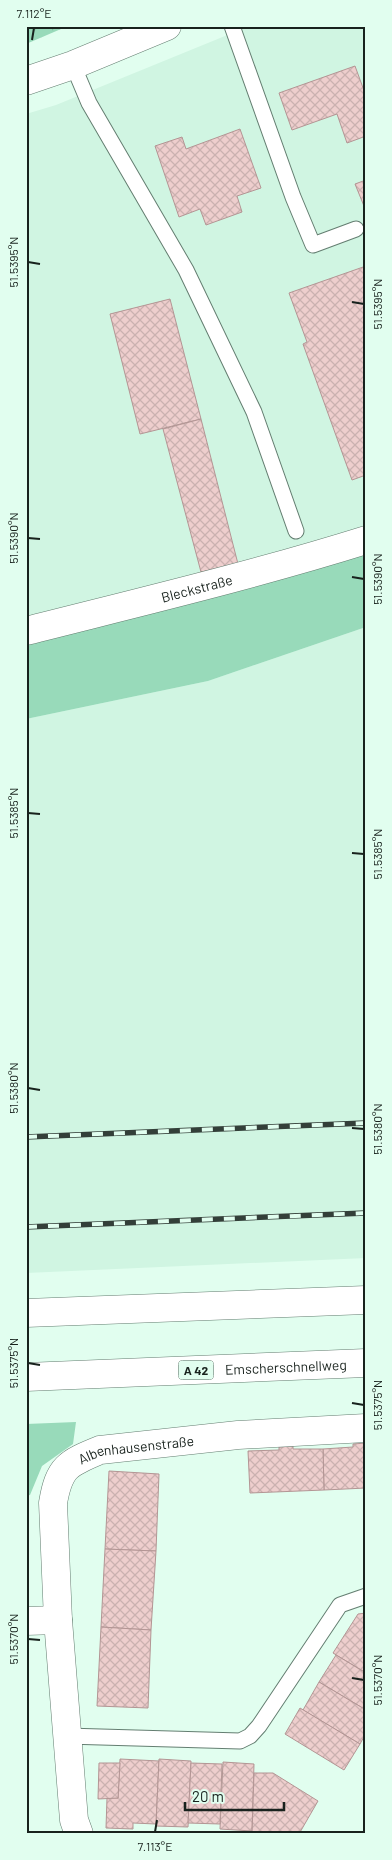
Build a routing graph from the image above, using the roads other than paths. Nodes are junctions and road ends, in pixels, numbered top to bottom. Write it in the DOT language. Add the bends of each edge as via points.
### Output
graph roads {
  1 [pos="167,26"];
  2 [pos="232,26"];
  3 [pos="73,65"];
  4 [pos="26,81"];
  5 [pos="356,230"];
  6 [pos="296,531"];
  7 [pos="366,540"];
  8 [pos="26,631"];
  9 [pos="366,1300"];
  10 [pos="26,1313"];
  11 [pos="366,1363"];
  12 [pos="26,1378"];
  13 [pos="366,1428"];
  14 [pos="366,1596"];
  15 [pos="58,1620"];
  16 [pos="26,1621"];
  17 [pos="66,1736"];
  18 [pos="79,1834"];
  1 -- 3 [label="main road"];
  2 -- 5 [label="lane" via="312,245"];
  3 -- 4 [label="main road"];
  3 -- 6 [label="lane" via="89,103 186,270 254,412"];
  7 -- 8 [label="main road, Bleckstraße"];
  9 -- 10 [label="main road"];
  11 -- 12 [label="main road, Emscherschnellweg / A 42"];
  13 -- 15 [label="main road, Albenhausenstraße" via="238,1435 100,1450 65,1468 56,1484 53,1503"];
  14 -- 17 [label="lane" via="340,1605 259,1726 240,1741"];
  15 -- 16 [label="main road"];
  15 -- 17 [label="main road, Albenhausenstraße"];
  17 -- 18 [label="main road, Albenhausenstraße" via="74,1820"];
}
